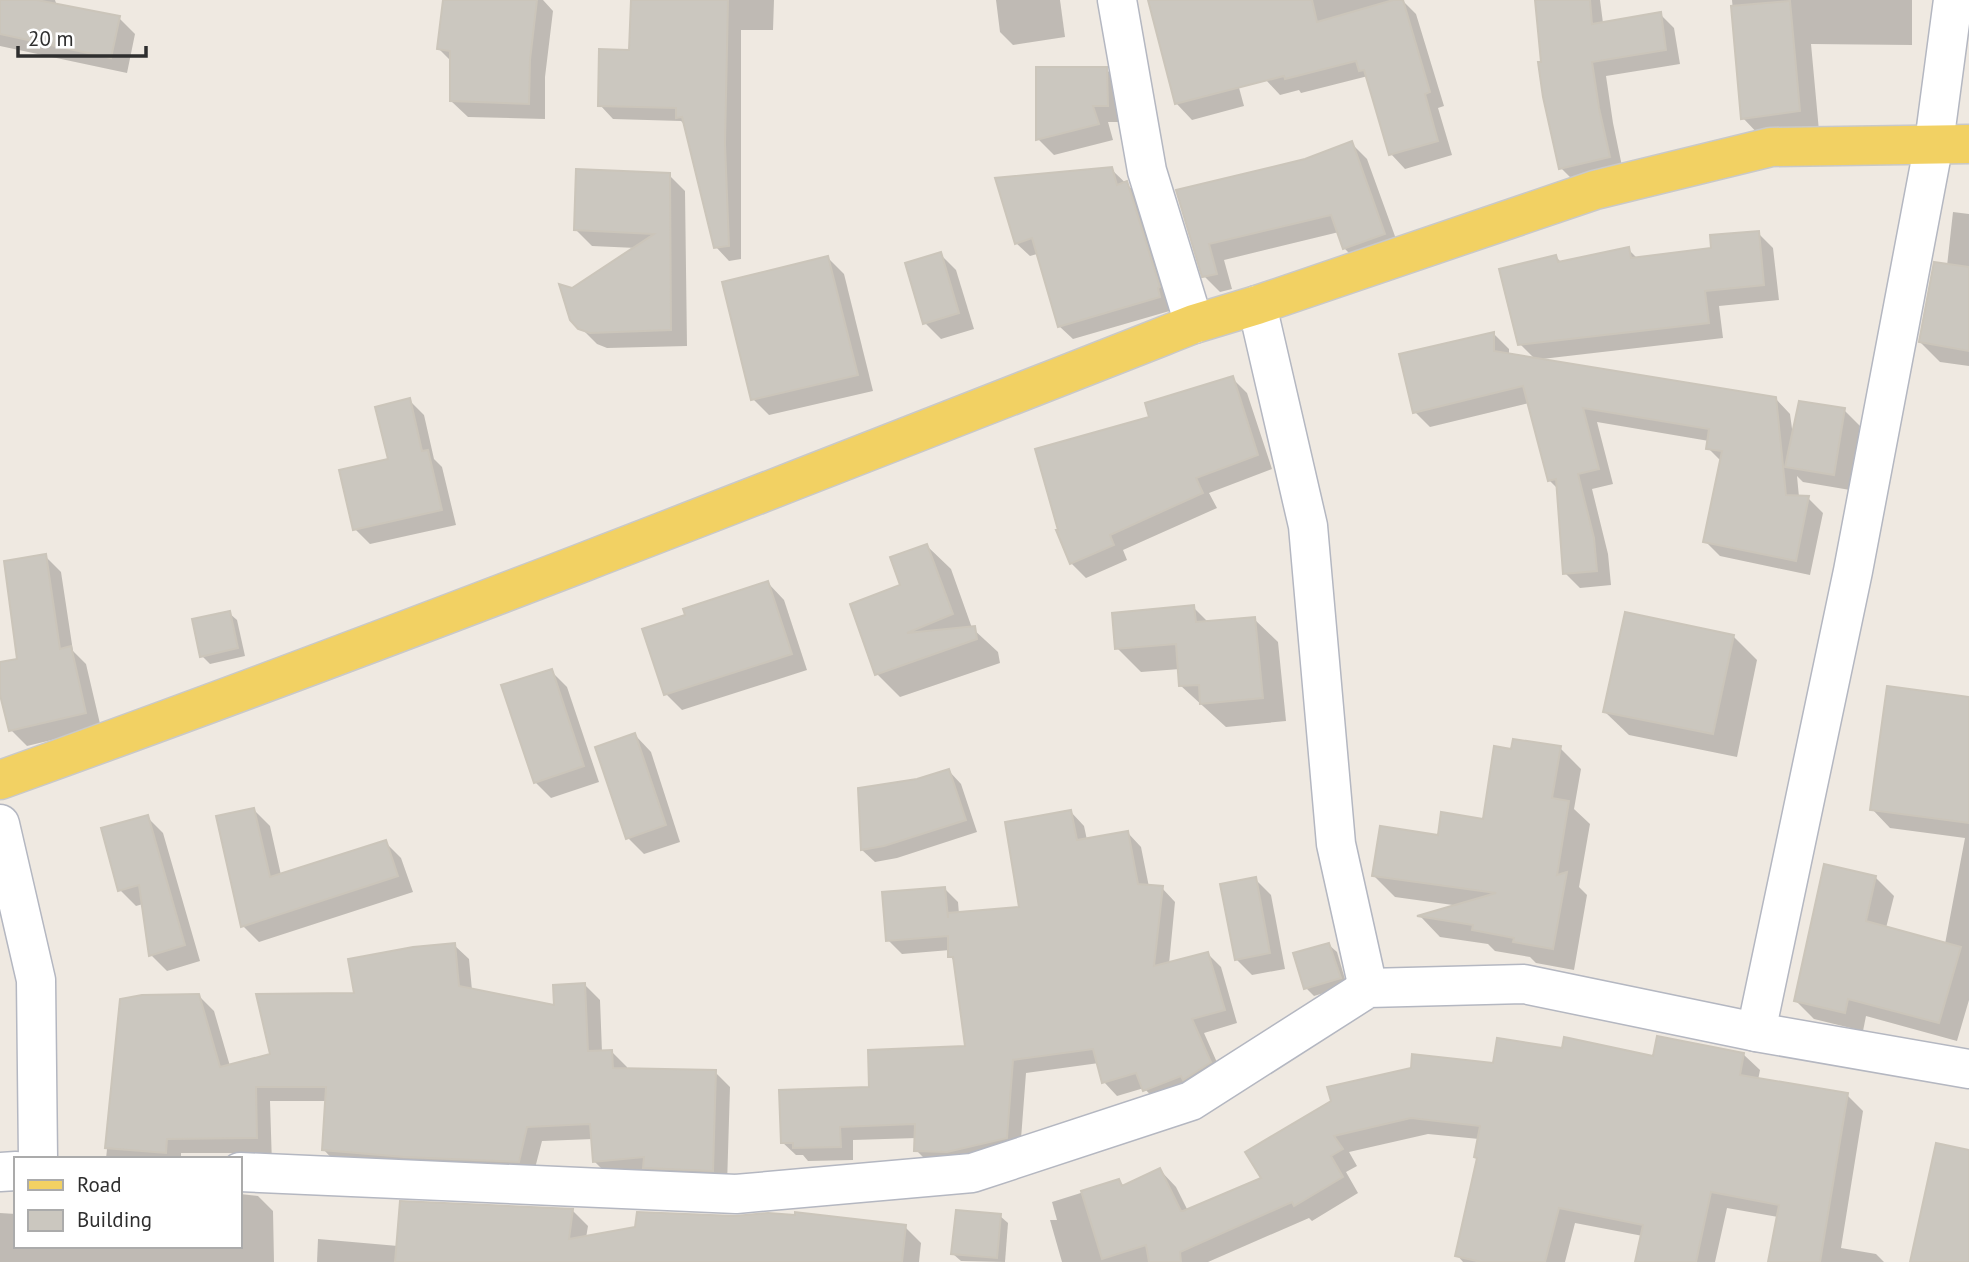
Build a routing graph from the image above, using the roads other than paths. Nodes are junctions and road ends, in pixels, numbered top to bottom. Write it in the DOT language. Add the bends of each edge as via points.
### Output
graph roads {
  1 [pos="1117,0"];
  2 [pos="1953,0"];
  3 [pos="1951,143"];
  4 [pos="1256,305"];
  5 [pos="1194,324"];
  6 [pos="0,780"];
  7 [pos="0,824"];
  8 [pos="1368,988"];
  9 [pos="1756,1032"];
  10 [pos="1969,1069"];
  11 [pos="38,1157"];
  12 [pos="242,1172"];
  1 -- 5 [label="street" via="1147,171"];
  2 -- 3 [label="street"];
  3 -- 4 [label="main road" via="1771,147 1595,190"];
  3 -- 9 [label="street" via="1853,571"];
  4 -- 5 [label="main road"];
  4 -- 8 [label="street" via="1307,526 1336,844"];
  5 -- 6 [label="main road" via="561,572"];
  7 -- 11 [label="street" via="36,980"];
  8 -- 9 [label="street" via="1524,984"];
  8 -- 12 [label="street" via="1191,1101 972,1173 736,1194"];
  9 -- 10 [label="street"];
}
